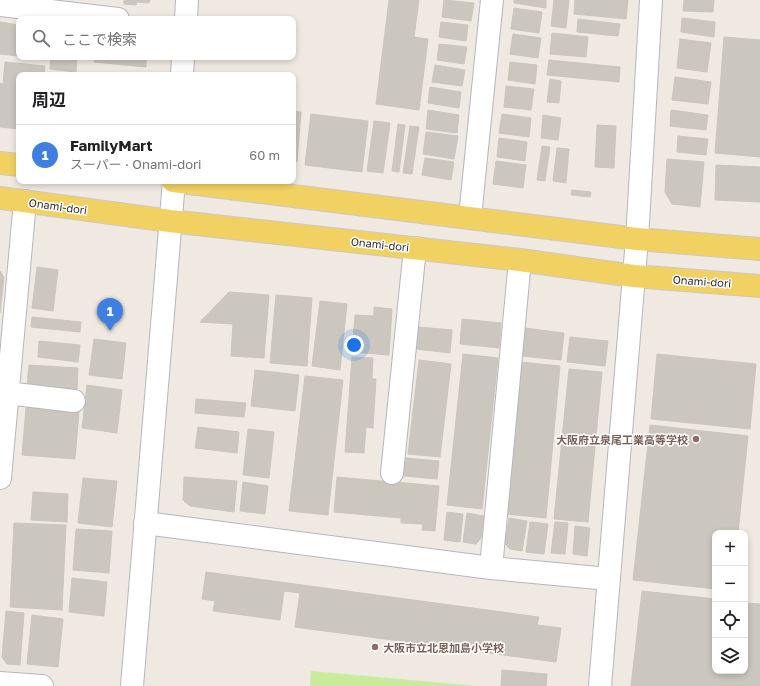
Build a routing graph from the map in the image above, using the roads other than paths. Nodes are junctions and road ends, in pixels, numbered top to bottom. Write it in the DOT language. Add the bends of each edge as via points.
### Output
graph roads {
  1 [pos="187,0"];
  2 [pos="492,0"];
  3 [pos="651,0"];
  4 [pos="0,5"];
  5 [pos="93,16"];
  6 [pos="186,16"];
  7 [pos="183,60"];
  8 [pos="182,72"];
  9 [pos="0,163"];
  10 [pos="16,165"];
  11 [pos="174,184"];
  12 [pos="199,184"];
  13 [pos="0,198"];
  14 [pos="25,201"];
  15 [pos="470,217"];
  16 [pos="170,221"];
  17 [pos="637,239"];
  18 [pos="415,248"];
  19 [pos="760,249"];
  20 [pos="520,260"];
  21 [pos="634,276"];
  22 [pos="760,286"];
  23 [pos="7,393"];
  24 [pos="74,401"];
  25 [pos="392,473"];
  26 [pos="0,478"];
  27 [pos="145,523"];
  28 [pos="491,568"];
  29 [pos="609,579"];
  30 [pos="0,683"];
  31 [pos="42,686"];
  32 [pos="132,686"];
  33 [pos="600,686"];
  1 -- 6 [label="street"];
  2 -- 15 [label="street"];
  3 -- 17 [label="street"];
  4 -- 5 [label="street"];
  7 -- 8 [label="street"];
  9 -- 10 [label="main road"];
  11 -- 16 [label="street"];
  12 -- 15 [label="main road"];
  13 -- 14 [label="main road, Onami-dori"];
  14 -- 16 [label="main road, Onami-dori"];
  14 -- 23 [label="street"];
  15 -- 17 [label="main road"];
  16 -- 18 [label="main road, Onami-dori"];
  16 -- 27 [label="street"];
  17 -- 19 [label="main road"];
  17 -- 21 [label="street"];
  18 -- 20 [label="main road, Onami-dori"];
  18 -- 25 [label="street"];
  20 -- 21 [label="main road, Onami-dori"];
  20 -- 28 [label="street"];
  21 -- 22 [label="main road, Onami-dori"];
  21 -- 29 [label="street"];
  23 -- 24 [label="street"];
  23 -- 26 [label="street"];
  27 -- 28 [label="street"];
  27 -- 32 [label="street"];
  28 -- 29 [label="street"];
  29 -- 33 [label="street"];
  30 -- 31 [label="street"];
}
